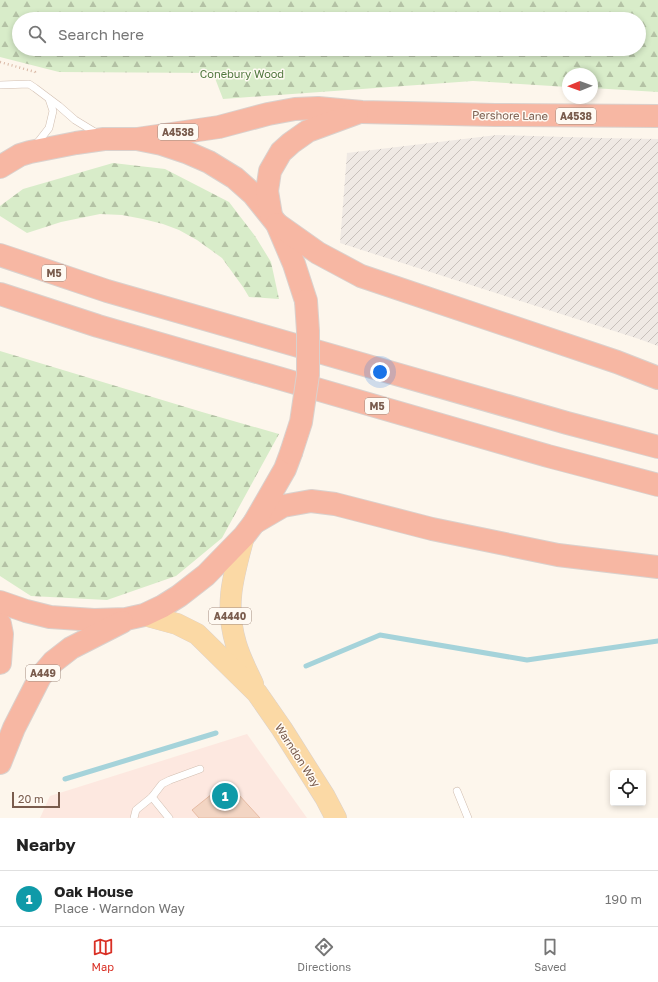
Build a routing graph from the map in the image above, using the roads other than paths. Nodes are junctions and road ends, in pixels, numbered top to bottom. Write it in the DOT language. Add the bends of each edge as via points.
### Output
graph roads {
  1 [pos="0,85"];
  2 [pos="50,99"];
  3 [pos="362,112"];
  4 [pos="658,116"];
  5 [pos="104,139"];
  6 [pos="137,139"];
  7 [pos="17,154"];
  8 [pos="0,167"];
  9 [pos="274,219"];
  10 [pos="0,255"];
  11 [pos="0,294"];
  12 [pos="658,378"];
  13 [pos="658,447"];
  14 [pos="658,485"];
  15 [pos="249,529"];
  16 [pos="658,567"];
  17 [pos="0,602"];
  18 [pos="135,617"];
  19 [pos="0,624"];
  20 [pos="0,663"];
  21 [pos="257,694"];
  22 [pos="0,763"];
  23 [pos="200,769"];
  24 [pos="457,791"];
  25 [pos="152,797"];
  26 [pos="134,818"];
  27 [pos="169,818"];
  28 [pos="336,818"];
  29 [pos="468,818"];
  1 -- 2 [label="lane" via="29,84"];
  2 -- 5 [label="lane"];
  2 -- 7 [label="lane" via="53,111 49,128"];
  3 -- 4 [label="highway, Pershore Lane / A4538"];
  3 -- 6 [label="highway, Pershore Lane / A4538" via="318,108 294,109 219,127"];
  3 -- 9 [label="highway, Pershore Lane / A4538" via="308,131 281,152 270,171 267,191"];
  5 -- 6 [label="highway"];
  5 -- 7 [label="highway"];
  6 -- 9 [label="highway" via="162,144 209,162 235,178 253,194"];
  7 -- 8 [label="highway"];
  9 -- 12 [label="highway" via="318,253 361,276"];
  9 -- 15 [label="highway, bridge" via="294,264 306,301 308,375 300,422 285,469"];
  10 -- 13 [label="highway, M5" via="115,293"];
  11 -- 14 [label="highway, M5" via="98,326 548,456"];
  15 -- 16 [label="highway" via="283,506 311,501 336,504 432,529 558,555"];
  15 -- 18 [label="highway" via="206,575 179,596 163,606"];
  15 -- 21 [label="main road, Warndon Way / A4440" via="234,574 230,595 230,618 236,644"];
  17 -- 18 [label="highway" via="50,617 94,620"];
  18 -- 21 [label="main road, Warndon Way / A4440" via="178,624 196,634"];
  18 -- 22 [label="highway, A449" via="71,648 53,662 40,677 14,728"];
  19 -- 20 [label="highway"];
  21 -- 28 [label="main road, Warndon Way / A4440" via="282,729"];
  23 -- 25 [label="lane" via="162,784"];
  24 -- 29 [label="lane"];
  25 -- 26 [label="lane" via="136,810"];
  25 -- 27 [label="lane"];
}
